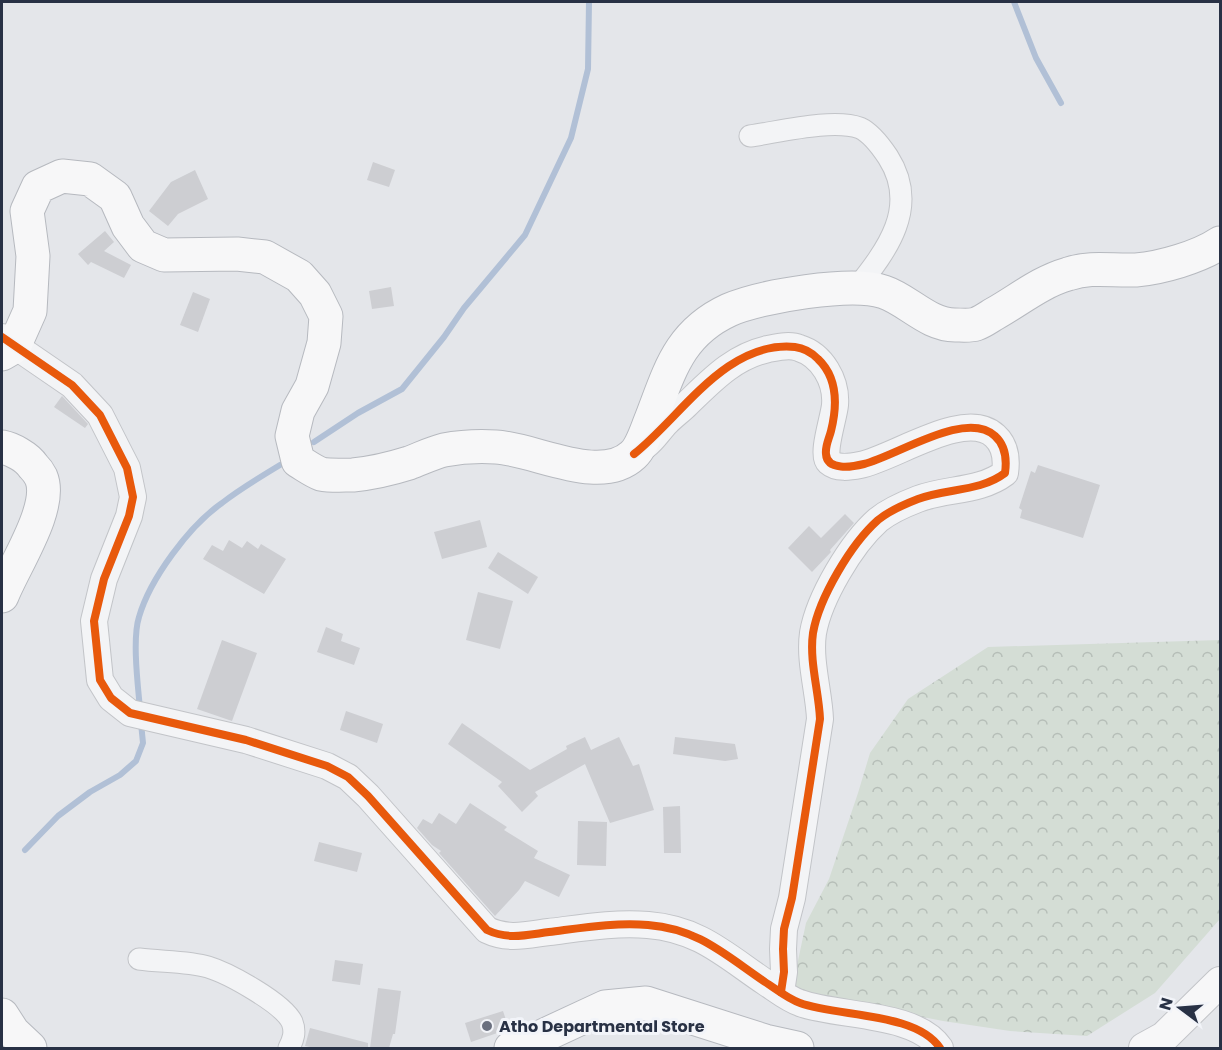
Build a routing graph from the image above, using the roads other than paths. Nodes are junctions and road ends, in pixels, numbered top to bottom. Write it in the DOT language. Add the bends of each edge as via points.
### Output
graph roads {
  1 [pos="750,136"];
  2 [pos="1221,243"];
  3 [pos="856,289"];
  4 [pos="6,346"];
  5 [pos="2,447"];
  6 [pos="634,454"];
  7 [pos="2,596"];
  8 [pos="140,959"];
  9 [pos="1221,982"];
  10 [pos="782,992"];
  11 [pos="2,1015"];
  12 [pos="30,1048"];
  13 [pos="289,1048"];
  14 [pos="511,1048"];
  15 [pos="797,1048"];
  16 [pos="940,1048"];
  17 [pos="1144,1048"];
  1 -- 3 [label="street" via="837,124 861,129 882,147 895,168 902,195 898,223 882,257"];
  2 -- 3 [label="highway" via="1172,263 1137,270 1091,268 1066,274 1040,285 976,324 951,325 930,319 882,291"];
  3 -- 6 [label="highway" via="801,291 729,310 705,324 684,343"];
  4 -- 6 [label="highway" via="30,311 33,256 27,211 38,187 62,176 90,179 115,196 128,226 143,246 164,255 265,257 299,276 315,294 326,316 324,343 292,436 298,461 320,473 375,473 443,451 470,447 508,448 596,467 615,465"];
  4 -- 10 [label="street" via="72,385 100,415 127,468 133,497 129,516 104,579 94,621 100,680 111,698 130,714 246,740 327,766 348,777 487,930 498,935 648,925 685,931 710,943"];
  5 -- 7 [label="highway" via="29,460 42,479 42,505 34,531"];
  6 -- 10 [label="street" via="714,376 752,352 779,346 812,353 831,380 836,403 826,447 829,462 848,467 864,464 953,429 974,426 990,431 1001,441 1007,459 1005,473 993,482 920,498 879,519 835,576 820,608 813,653 820,719 784,929"];
  8 -- 13 [label="street" via="207,966 238,979 284,1011 294,1036"];
  9 -- 17 [label="main road" via="1164,1037"];
  10 -- 16 [label="street" via="799,1003 895,1022 926,1035"];
  11 -- 12 [label="highway" via="12,1032"];
  14 -- 15 [label="highway" via="605,1007 646,1003"];
}
